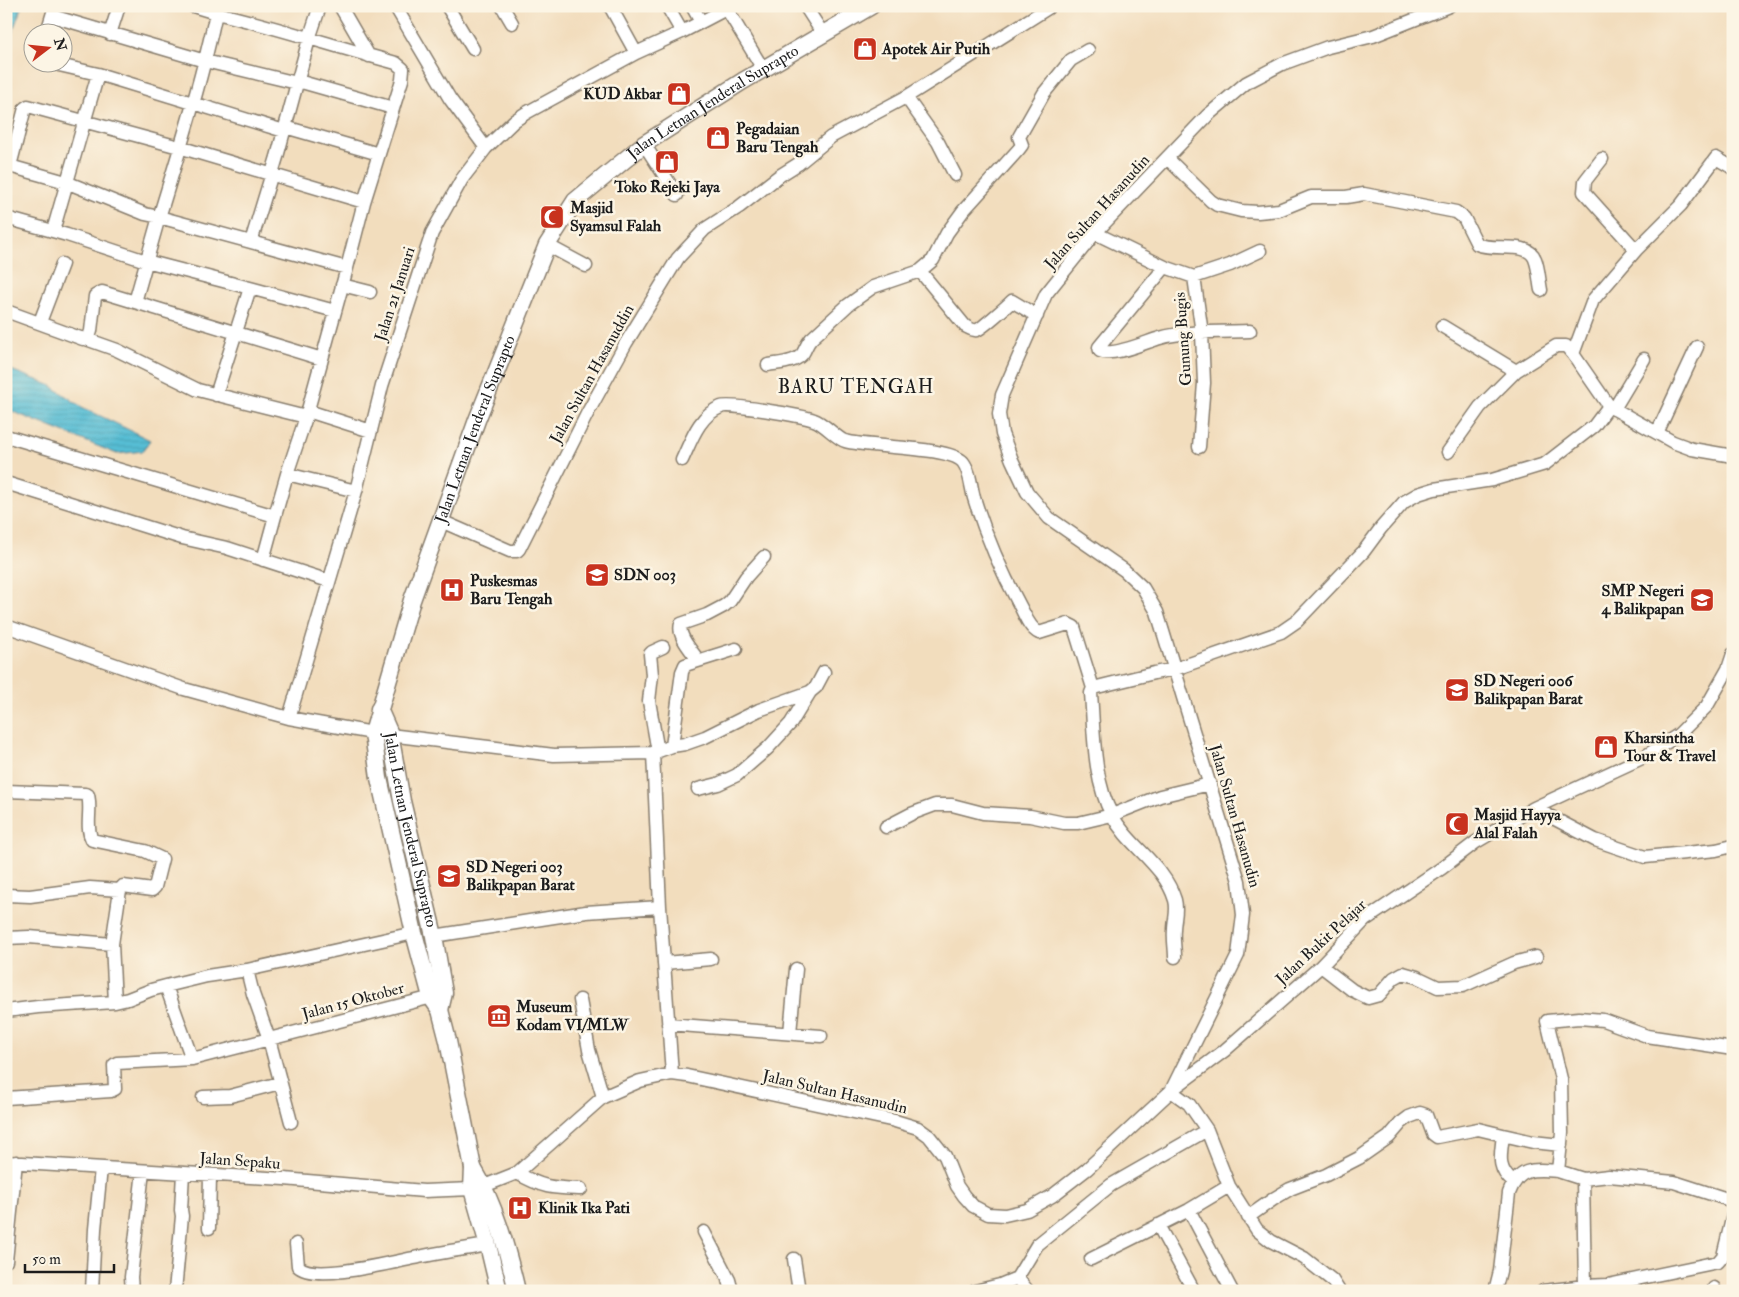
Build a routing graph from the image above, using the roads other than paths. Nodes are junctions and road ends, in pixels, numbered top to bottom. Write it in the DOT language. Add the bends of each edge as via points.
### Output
graph roads {
  1 [pos="119,6"];
  2 [pos="192,6"];
  3 [pos="320,6"];
  4 [pos="395,6"];
  5 [pos="447,6"];
  6 [pos="502,6"];
  7 [pos="610,6"];
  8 [pos="667,6"];
  9 [pos="692,6"];
  10 [pos="805,6"];
  11 [pos="871,6"];
  12 [pos="1449,6"];
  13 [pos="344,8"];
  14 [pos="726,8"];
  15 [pos="1048,8"];
  16 [pos="217,9"];
  17 [pos="53,11"];
  18 [pos="702,22"];
  19 [pos="512,23"];
  20 [pos="682,32"];
  21 [pos="110,34"];
  22 [pos="823,34"];
  23 [pos="309,39"];
  24 [pos="473,50"];
  25 [pos="1088,50"];
  26 [pos="636,53"];
  27 [pos="369,56"];
  28 [pos="205,61"];
  29 [pos="72,68"];
  30 [pos="763,69"];
  31 [pos="98,74"];
  32 [pos="297,82"];
  33 [pos="906,97"];
  34 [pos="193,102"];
  35 [pos="393,108"];
  36 [pos="83,121"];
  37 [pos="285,129"];
  38 [pos="644,144"];
  39 [pos="179,147"];
  40 [pos="486,148"];
  41 [pos="379,154"];
  42 [pos="1167,158"];
  43 [pos="1602,159"];
  44 [pos="8,165"];
  45 [pos="1733,168"];
  46 [pos="271,174"];
  47 [pos="955,175"];
  48 [pos="66,182"];
  49 [pos="677,195"];
  50 [pos="364,202"];
  51 [pos="159,217"];
  52 [pos="6,218"];
  53 [pos="53,231"];
  54 [pos="1095,232"];
  55 [pos="251,242"];
  56 [pos="547,245"];
  57 [pos="1260,250"];
  58 [pos="1636,250"];
  59 [pos="146,261"];
  60 [pos="62,264"];
  61 [pos="586,266"];
  62 [pos="1165,267"];
  63 [pos="347,268"];
  64 [pos="920,271"];
  65 [pos="1194,277"];
  66 [pos="342,284"];
  67 [pos="250,288"];
  68 [pos="1541,290"];
  69 [pos="370,292"];
  70 [pos="135,302"];
  71 [pos="6,311"];
  72 [pos="335,311"];
  73 [pos="1037,316"];
  74 [pos="40,322"];
  75 [pos="1442,326"];
  76 [pos="1250,331"];
  77 [pos="235,333"];
  78 [pos="1202,333"];
  79 [pos="86,338"];
  80 [pos="1697,347"];
  81 [pos="1573,354"];
  82 [pos="1644,358"];
  83 [pos="322,359"];
  84 [pos="768,364"];
  85 [pos="1516,371"];
  86 [pos="216,395"];
  87 [pos="1612,407"];
  88 [pos="307,414"];
  89 [pos="371,430"];
  90 [pos="1657,433"];
  91 [pos="6,436"];
  92 [pos="1199,447"];
  93 [pos="1448,452"];
  94 [pos="1733,456"];
  95 [pos="682,460"];
  96 [pos="287,474"];
  97 [pos="6,484"];
  98 [pos="356,491"];
  99 [pos="275,516"];
  100 [pos="441,520"];
  101 [pos="764,557"];
  102 [pos="263,560"];
  103 [pos="329,581"];
  104 [pos="6,626"];
  105 [pos="663,647"];
  106 [pos="736,649"];
  107 [pos="1733,654"];
  108 [pos="698,660"];
  109 [pos="1175,669"];
  110 [pos="824,672"];
  111 [pos="1093,688"];
  112 [pos="810,692"];
  113 [pos="379,709"];
  114 [pos="289,718"];
  115 [pos="373,734"];
  116 [pos="390,734"];
  117 [pos="672,746"];
  118 [pos="656,752"];
  119 [pos="1210,784"];
  120 [pos="698,789"];
  121 [pos="6,792"];
  122 [pos="1534,808"];
  123 [pos="1112,815"];
  124 [pos="886,827"];
  125 [pos="1733,846"];
  126 [pos="120,890"];
  127 [pos="6,895"];
  128 [pos="660,907"];
  129 [pos="414,933"];
  130 [pos="434,936"];
  131 [pos="6,938"];
  132 [pos="112,944"];
  133 [pos="1175,957"];
  134 [pos="1536,957"];
  135 [pos="711,959"];
  136 [pos="664,963"];
  137 [pos="1321,966"];
  138 [pos="796,969"];
  139 [pos="247,970"];
  140 [pos="166,986"];
  141 [pos="438,1000"];
  142 [pos="580,1000"];
  143 [pos="115,1002"];
  144 [pos="6,1012"];
  145 [pos="668,1024"];
  146 [pos="790,1033"];
  147 [pos="821,1036"];
  148 [pos="269,1039"];
  149 [pos="1733,1049"];
  150 [pos="192,1059"];
  151 [pos="672,1074"];
  152 [pos="280,1083"];
  153 [pos="1171,1091"];
  154 [pos="203,1097"];
  155 [pos="603,1097"];
  156 [pos="6,1098"];
  157 [pos="291,1122"];
  158 [pos="1207,1130"];
  159 [pos="1503,1135"];
  160 [pos="1560,1145"];
  161 [pos="11,1162"];
  162 [pos="101,1168"];
  163 [pos="143,1171"];
  164 [pos="1558,1171"];
  165 [pos="183,1173"];
  166 [pos="517,1173"];
  167 [pos="210,1175"];
  168 [pos="1583,1179"];
  169 [pos="1513,1182"];
  170 [pos="1229,1186"];
  171 [pos="478,1188"];
  172 [pos="582,1189"];
  173 [pos="1733,1206"];
  174 [pos="1189,1210"];
  175 [pos="1733,1216"];
  176 [pos="1248,1217"];
  177 [pos="1158,1225"];
  178 [pos="208,1228"];
  179 [pos="704,1232"];
  180 [pos="1731,1235"];
  181 [pos="296,1244"];
  182 [pos="488,1244"];
  183 [pos="794,1259"];
  184 [pos="1091,1259"];
  185 [pos="6,1261"];
  186 [pos="1017,1278"];
  187 [pos="1585,1286"];
  188 [pos="92,1291"];
  189 [pos="132,1291"];
  190 [pos="175,1291"];
  191 [pos="499,1291"];
  192 [pos="517,1291"];
  193 [pos="732,1291"];
  194 [pos="799,1291"];
  195 [pos="975,1291"];
  196 [pos="1028,1291"];
  197 [pos="1194,1291"];
  198 [pos="1232,1291"];
  199 [pos="1339,1291"];
  200 [pos="1495,1291"];
  201 [pos="1543,1291"];
  1 -- 21 [label="street"];
  2 -- 16 [label="street"];
  3 -- 23 [label="street"];
  4 -- 40 [label="street" via="450,99"];
  5 -- 24 [label="street"];
  6 -- 19 [label="street"];
  7 -- 26 [label="street"];
  8 -- 20 [label="street"];
  9 -- 18 [label="street"];
  10 -- 22 [label="street"];
  11 -- 22 [label="main road, Jalan Letnan Jenderal Suprapto"];
  12 -- 42 [label="street, Jalan Sultan Hasanudin" via="1374,36 1291,60 1246,83 1208,115"];
  13 -- 27 [label="street"];
  14 -- 18 [label="street, Jalan 21 Januari"];
  14 -- 30 [label="street, Jalan 21 Januari"];
  15 -- 33 [label="street"];
  16 -- 23 [label="street"];
  16 -- 28 [label="street"];
  17 -- 21 [label="street"];
  18 -- 20 [label="street, Jalan 21 Januari"];
  20 -- 26 [label="street, Jalan 21 Januari"];
  21 -- 28 [label="street"];
  22 -- 30 [label="main road, Jalan Letnan Jenderal Suprapto"];
  23 -- 27 [label="street"];
  23 -- 32 [label="street"];
  25 -- 64 [label="street" via="1070,60 1044,94 1020,137 1020,149 963,211 933,260"];
  26 -- 40 [label="street, Jalan 21 Januari" via="526,113"];
  27 -- 35 [label="street" via="396,63 403,69"];
  28 -- 32 [label="street"];
  28 -- 34 [label="street"];
  29 -- 31 [label="street"];
  30 -- 38 [label="main road, Jalan Letnan Jenderal Suprapto"];
  31 -- 34 [label="street"];
  31 -- 36 [label="street"];
  32 -- 35 [label="street"];
  32 -- 37 [label="street"];
  33 -- 47 [label="street" via="938,142"];
  33 -- 100 [label="street, Jalan Sultan Hasanuddin" via="831,137 705,230 678,258 621,350 517,551 510,551"];
  34 -- 37 [label="street"];
  34 -- 39 [label="street"];
  35 -- 41 [label="street"];
  36 -- 39 [label="street"];
  36 -- 44 [label="street" via="26,106"];
  36 -- 48 [label="street"];
  37 -- 41 [label="street"];
  37 -- 46 [label="street"];
  38 -- 49 [label="street"];
  38 -- 56 [label="main road, Jalan Letnan Jenderal Suprapto" via="574,201"];
  39 -- 46 [label="street"];
  39 -- 51 [label="street"];
  40 -- 89 [label="street, Jalan 21 Januari" via="462,179 432,234 382,386"];
  41 -- 50 [label="street"];
  42 -- 54 [label="street, Jalan Sultan Hasanudin"];
  42 -- 68 [label="street" via="1211,201 1241,211 1279,210 1311,197 1364,194 1456,212 1464,218 1477,244 1520,248 1532,254"];
  43 -- 58 [label="street" via="1585,181 1584,192"];
  44 -- 48 [label="street"];
  45 -- 58 [label="street" via="1716,158 1681,205"];
  46 -- 50 [label="street"];
  46 -- 55 [label="street"];
  48 -- 51 [label="street"];
  48 -- 53 [label="street"];
  50 -- 63 [label="street"];
  51 -- 55 [label="street"];
  51 -- 59 [label="street"];
  52 -- 53 [label="street"];
  53 -- 59 [label="street"];
  54 -- 62 [label="street, Gunung Bugis"];
  54 -- 73 [label="street, Jalan Sultan Hasanudin" via="1046,294"];
  55 -- 63 [label="street"];
  56 -- 61 [label="street"];
  56 -- 100 [label="main road, Jalan Letnan Jenderal Suprapto"];
  57 -- 65 [label="street" via="1230,265"];
  58 -- 81 [label="street" via="1593,300"];
  59 -- 67 [label="street"];
  59 -- 70 [label="street"];
  60 -- 74 [label="street"];
  62 -- 65 [label="street, Gunung Bugis"];
  62 -- 78 [label="street" via="1099,346 1100,351 1117,352 1163,337"];
  63 -- 66 [label="street"];
  64 -- 73 [label="street" via="965,326 971,329 980,329 1012,301"];
  64 -- 84 [label="street" via="873,286 810,339 797,359"];
  65 -- 78 [label="street, Gunung Bugis"];
  66 -- 69 [label="street"];
  66 -- 72 [label="street"];
  67 -- 72 [label="street"];
  67 -- 77 [label="street"];
  70 -- 77 [label="street"];
  70 -- 79 [label="street" via="102,292 97,294 91,331"];
  71 -- 74 [label="street"];
  72 -- 83 [label="street"];
  73 -- 109 [label="street, Jalan Sultan Hasanudin" via="1002,395 999,414 1002,434 1012,460 1027,492 1050,518 1124,570 1143,588 1157,612"];
  74 -- 79 [label="street"];
  75 -- 85 [label="street"];
  76 -- 78 [label="street"];
  77 -- 83 [label="street"];
  77 -- 86 [label="street"];
  78 -- 92 [label="street, Gunung Bugis" via="1204,383"];
  79 -- 86 [label="street" via="198,390"];
  80 -- 90 [label="street"];
  81 -- 85 [label="street" via="1566,346 1556,346"];
  81 -- 87 [label="street"];
  82 -- 87 [label="street"];
  83 -- 88 [label="street"];
  85 -- 93 [label="street" via="1480,407"];
  86 -- 88 [label="street"];
  87 -- 90 [label="street"];
  87 -- 109 [label="street" via="1594,426 1544,464 1492,480 1434,489 1404,502 1364,551 1298,621 1281,632"];
  88 -- 89 [label="street"];
  88 -- 96 [label="street"];
  89 -- 98 [label="street, Jalan 21 Januari"];
  90 -- 94 [label="street" via="1692,448"];
  91 -- 99 [label="street"];
  95 -- 111 [label="street" via="699,425 722,406 815,420 842,440 864,445 958,458 966,468 998,564 1030,624 1039,633 1068,624 1074,627"];
  96 -- 98 [label="street"];
  96 -- 99 [label="street"];
  97 -- 102 [label="street"];
  98 -- 103 [label="street, Jalan 21 Januari"];
  99 -- 102 [label="street"];
  100 -- 113 [label="main road, Jalan Letnan Jenderal Suprapto" via="412,600"];
  101 -- 108 [label="street" via="724,606 680,624 683,639"];
  102 -- 103 [label="street"];
  103 -- 114 [label="street, Jalan 21 Januari"];
  104 -- 114 [label="street" via="184,689"];
  105 -- 118 [label="street" via="650,654 649,701"];
  106 -- 108 [label="street"];
  107 -- 122 [label="street, Jalan Bukit Pelajar" via="1707,706 1678,735 1644,757"];
  108 -- 117 [label="street" via="685,665 682,672"];
  109 -- 111 [label="street"];
  109 -- 119 [label="street, Jalan Sultan Hasanudin"];
  110 -- 112 [label="street"];
  111 -- 123 [label="street" via="1098,769"];
  112 -- 117 [label="street" via="760,710 705,737"];
  112 -- 120 [label="street" via="791,723 737,775"];
  113 -- 115 [label="main road"];
  113 -- 116 [label="main road, Jalan Letnan Jenderal Suprapto"];
  114 -- 115 [label="street"];
  115 -- 116 [label="street"];
  115 -- 129 [label="main road, Jalan Letnan Jenderal Suprapto" via="379,778"];
  116 -- 118 [label="street" via="554,755"];
  116 -- 130 [label="main road, Jalan Letnan Jenderal Suprapto" via="402,801"];
  117 -- 118 [label="street"];
  118 -- 128 [label="street"];
  119 -- 123 [label="street" via="1160,796"];
  119 -- 153 [label="street, Jalan Sultan Hasanudin" via="1239,881 1242,936 1238,955"];
  121 -- 126 [label="street" via="88,795 92,840 145,851 162,858 152,890 123,886"];
  122 -- 125 [label="street" via="1596,840 1645,858"];
  122 -- 137 [label="street, Jalan Bukit Pelajar" via="1476,842 1365,920"];
  123 -- 124 [label="street" via="1064,823 935,804"];
  123 -- 133 [label="street" via="1128,839 1151,861 1168,884 1175,901"];
  126 -- 127 [label="street" via="90,888 30,896"];
  126 -- 132 [label="street"];
  128 -- 130 [label="street" via="586,912"];
  128 -- 136 [label="street"];
  129 -- 139 [label="street"];
  129 -- 141 [label="main road, Jalan Letnan Jenderal Suprapto"];
  130 -- 141 [label="main road, Jalan Letnan Jenderal Suprapto"];
  131 -- 132 [label="street"];
  132 -- 143 [label="street"];
  134 -- 137 [label="street" via="1514,963 1463,986 1438,987 1403,974 1394,978 1379,995 1368,998"];
  135 -- 136 [label="street"];
  136 -- 145 [label="street"];
  137 -- 153 [label="street, Jalan Bukit Pelajar" via="1224,1051"];
  138 -- 146 [label="street"];
  139 -- 140 [label="street"];
  139 -- 148 [label="street"];
  140 -- 143 [label="street"];
  140 -- 150 [label="street"];
  141 -- 148 [label="street, Jalan 15 Oktober"];
  141 -- 171 [label="main road, Jalan Letnan Jenderal Suprapto"];
  142 -- 155 [label="street"];
  143 -- 144 [label="street"];
  145 -- 146 [label="street"];
  145 -- 151 [label="street"];
  146 -- 147 [label="street"];
  148 -- 150 [label="street, Jalan 15 Oktober"];
  148 -- 152 [label="street"];
  149 -- 160 [label="street" via="1647,1036 1603,1020 1547,1021 1562,1079"];
  150 -- 156 [label="street, Jalan 15 Oktober" via="117,1063 113,1071 115,1089 111,1091"];
  151 -- 153 [label="street, Jalan Sultan Hasanudin" via="918,1128 938,1146 957,1186 973,1206 988,1214 1005,1215 1027,1210 1052,1196 1087,1169"];
  151 -- 155 [label="street, Jalan Sultan Hasanudin" via="640,1081"];
  152 -- 154 [label="street" via="230,1096"];
  152 -- 157 [label="street"];
  153 -- 158 [label="street" via="1189,1104"];
  155 -- 166 [label="street, Jalan Sultan Hasanudin"];
  158 -- 170 [label="street"];
  158 -- 186 [label="street" via="1111,1185 1037,1245"];
  159 -- 160 [label="street"];
  159 -- 169 [label="street" via="1503,1172"];
  159 -- 176 [label="street" via="1478,1129 1437,1137 1426,1115 1414,1114 1401,1123 1389,1138 1360,1158 1290,1189"];
  160 -- 164 [label="street"];
  161 -- 162 [label="street, Jalan Sepaku"];
  161 -- 185 [label="street"];
  162 -- 163 [label="street, Jalan Sepaku"];
  162 -- 188 [label="street"];
  163 -- 165 [label="street, Jalan Sepaku"];
  163 -- 189 [label="street"];
  164 -- 168 [label="street"];
  164 -- 169 [label="street" via="1520,1174"];
  165 -- 167 [label="street, Jalan Sepaku"];
  165 -- 190 [label="street"];
  166 -- 171 [label="street, Jalan Sultan Hasanudin"];
  166 -- 172 [label="street" via="551,1188"];
  167 -- 171 [label="street, Jalan Sepaku" via="424,1190"];
  167 -- 178 [label="street"];
  168 -- 173 [label="street" via="1609,1176 1674,1182 1730,1200"];
  168 -- 187 [label="street"];
  169 -- 200 [label="street"];
  170 -- 174 [label="street"];
  170 -- 176 [label="street"];
  171 -- 182 [label="main road, Jalan Letnan Jenderal Suprapto"];
  171 -- 192 [label="main road, Jalan Letnan Jenderal Suprapto" via="510,1261"];
  174 -- 177 [label="street"];
  174 -- 198 [label="street"];
  175 -- 180 [label="street"];
  176 -- 199 [label="street" via="1264,1236 1304,1258 1332,1280"];
  177 -- 184 [label="street"];
  177 -- 197 [label="street"];
  179 -- 193 [label="street"];
  180 -- 187 [label="street" via="1718,1262 1608,1285"];
  181 -- 182 [label="street" via="298,1266 311,1272 349,1271"];
  182 -- 191 [label="main road, Jalan Letnan Jenderal Suprapto"];
  183 -- 194 [label="street"];
  186 -- 195 [label="street"];
  186 -- 196 [label="street"];
  187 -- 201 [label="street"];
}
